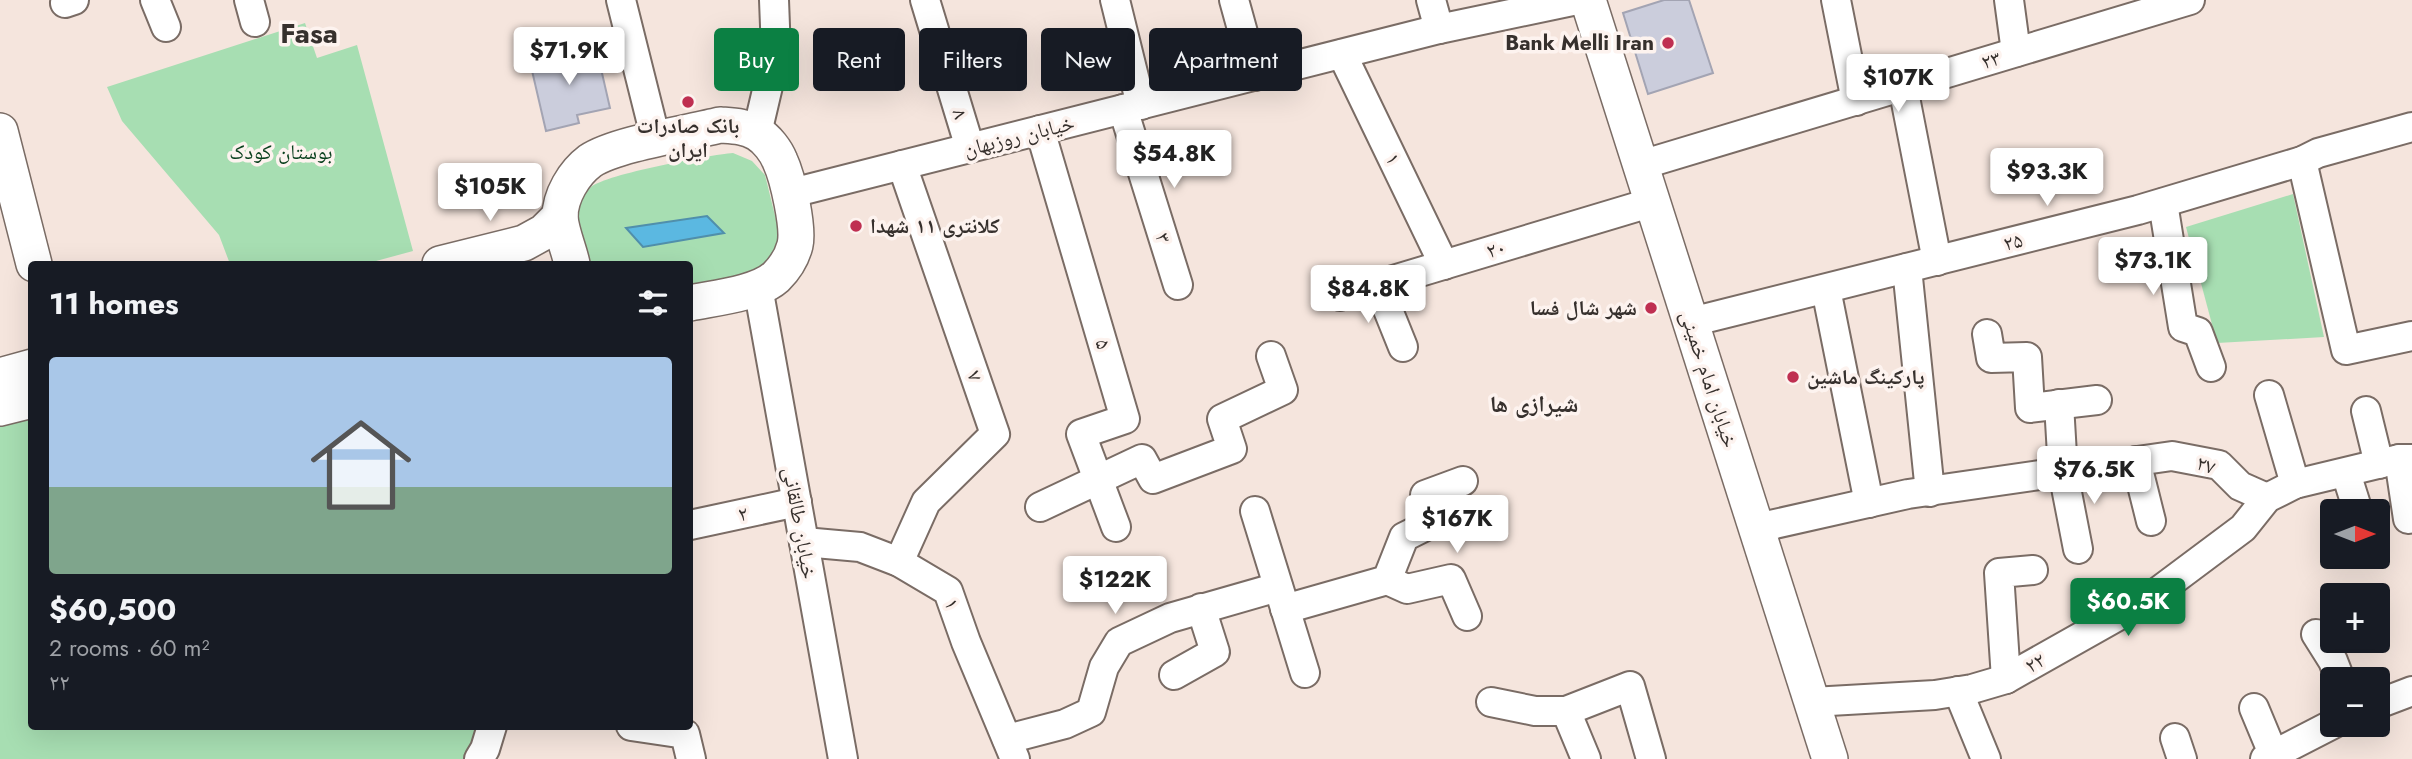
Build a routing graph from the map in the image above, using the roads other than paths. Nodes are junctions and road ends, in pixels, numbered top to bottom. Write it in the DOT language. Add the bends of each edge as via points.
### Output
graph roads {
  1 [pos="155,0"];
  2 [pos="621,0"];
  3 [pos="774,0"];
  4 [pos="925,0"];
  5 [pos="1115,0"];
  6 [pos="1234,0"];
  7 [pos="1432,0"];
  8 [pos="1577,0"];
  9 [pos="1588,0"];
  10 [pos="1836,0"];
  11 [pos="2009,0"];
  12 [pos="2190,0"];
  13 [pos="2139,8"];
  14 [pos="166,27"];
  15 [pos="1242,28"];
  16 [pos="1439,29"];
  17 [pos="2016,52"];
  18 [pos="1342,54"];
  19 [pos="1302,64"];
  20 [pos="1903,87"];
  21 [pos="1195,91"];
  22 [pos="1856,100"];
  23 [pos="1132,107"];
  24 [pos="2412,127"];
  25 [pos="1040,130"];
  26 [pos="0,131"];
  27 [pos="757,133"];
  28 [pos="656,141"];
  29 [pos="970,148"];
  30 [pos="2302,161"];
  31 [pos="902,165"];
  32 [pos="1641,165"];
  33 [pos="788,194"];
  34 [pos="1653,202"];
  35 [pos="2164,203"];
  36 [pos="560,216"];
  37 [pos="33,261"];
  38 [pos="452,261"];
  39 [pos="571,261"];
  40 [pos="1937,261"];
  41 [pos="1444,265"];
  42 [pos="1907,268"];
  43 [pos="1178,285"];
  44 [pos="1378,285"];
  45 [pos="758,287"];
  46 [pos="1826,289"];
  47 [pos="1340,296"];
  48 [pos="693,302"];
  49 [pos="1691,322"];
  50 [pos="1987,334"];
  51 [pos="2412,336"];
  52 [pos="1403,347"];
  53 [pos="1271,356"];
  54 [pos="2211,367"];
  55 [pos="28,368"];
  56 [pos="0,376"];
  57 [pos="2269,395"];
  58 [pos="2097,400"];
  59 [pos="28,401"];
  60 [pos="2059,404"];
  61 [pos="0,408"];
  62 [pos="2366,411"];
  63 [pos="2136,461"];
  64 [pos="2397,461"];
  65 [pos="2063,472"];
  66 [pos="2346,473"];
  67 [pos="1098,478"];
  68 [pos="1463,481"];
  69 [pos="2295,484"];
  70 [pos="1919,493"];
  71 [pos="2267,498"];
  72 [pos="2354,499"];
  73 [pos="797,502"];
  74 [pos="1869,503"];
  75 [pos="1040,507"];
  76 [pos="1255,512"];
  77 [pos="2408,519"];
  78 [pos="2151,521"];
  79 [pos="693,525"];
  80 [pos="1116,527"];
  81 [pos="1757,528"];
  82 [pos="804,542"];
  83 [pos="2078,549"];
  84 [pos="899,562"];
  85 [pos="2033,570"];
  86 [pos="1387,580"];
  87 [pos="1282,598"];
  88 [pos="1201,608"];
  89 [pos="1467,616"];
  90 [pos="2316,634"];
  91 [pos="2335,667"];
  92 [pos="1305,673"];
  93 [pos="1174,675"];
  94 [pos="2006,678"];
  95 [pos="1958,691"];
  96 [pos="2412,691"];
  97 [pos="2390,699"];
  98 [pos="1492,702"];
  99 [pos="1812,702"];
  100 [pos="2254,708"];
  101 [pos="1566,711"];
  102 [pos="666,730"];
  103 [pos="2320,731"];
  104 [pos="1011,749"];
  105 [pos="2270,757"];
  106 [pos="691,759"];
  107 [pos="843,759"];
  108 [pos="1586,759"];
  109 [pos="1651,759"];
  110 [pos="1830,759"];
  111 [pos="1986,759"];
  1 -- 14 [label="street"];
  2 -- 28 [label="street"];
  3 -- 27 [label="street" via="776,52"];
  4 -- 29 [label="street, ۸"];
  5 -- 23 [label="street, ۳"];
  6 -- 15 [label="street"];
  7 -- 16 [label="street"];
  8 -- 16 [label="street, خیابان روزبهان"];
  9 -- 32 [label="main road, خیابان امام خمینی"];
  10 -- 22 [label="street"];
  11 -- 17 [label="street"];
  12 -- 13 [label="street, ۲۳"];
  13 -- 17 [label="street, ۲۳"];
  16 -- 18 [label="street, خیابان روزبهان"];
  17 -- 20 [label="street, ۲۳"];
  18 -- 19 [label="street, خیابان روزبهان"];
  18 -- 41 [label="street, ۱"];
  20 -- 22 [label="street, ۲۳"];
  20 -- 40 [label="street"];
  21 -- 23 [label="street, خیابان روزبهان"];
  22 -- 32 [label="street, ۲۳"];
  23 -- 25 [label="street, خیابان روزبهان"];
  23 -- 43 [label="street, ۳"];
  24 -- 30 [label="street, ۲۵"];
  25 -- 29 [label="street, خیابان روزبهان"];
  25 -- 67 [label="street, ۵" via="1125,419 1082,434"];
  26 -- 37 [label="main road"];
  27 -- 28 [label="main road" via="720,125"];
  27 -- 33 [label="main road" via="781,162"];
  28 -- 36 [label="main road" via="609,151 590,161 564,195"];
  29 -- 31 [label="street, خیابان روزبهان"];
  30 -- 35 [label="street, ۲۵"];
  30 -- 51 [label="street" via="2346,350"];
  31 -- 33 [label="street, خیابان روزبهان"];
  31 -- 84 [label="street, ۷" via="995,434 926,502"];
  32 -- 34 [label="main road, خیابان امام خمینی"];
  33 -- 45 [label="main road" via="797,227 795,246 787,264"];
  34 -- 41 [label="street, ۲۰"];
  34 -- 49 [label="main road, خیابان امام خمینی"];
  35 -- 40 [label="street, ۲۵"];
  35 -- 54 [label="street" via="2183,327 2198,332"];
  36 -- 38 [label="main road" via="524,243"];
  36 -- 39 [label="main road"];
  40 -- 42 [label="street, ۲۵"];
  41 -- 44 [label="street, ۲۰"];
  42 -- 46 [label="street, ۲۵"];
  42 -- 70 [label="street"];
  44 -- 47 [label="street, ۲۰"];
  44 -- 52 [label="street"];
  45 -- 48 [label="main road"];
  45 -- 73 [label="street, خیابان طالقانی"];
  46 -- 49 [label="street, ۲۵"];
  46 -- 74 [label="street"];
  49 -- 81 [label="main road, خیابان امام خمینی"];
  50 -- 60 [label="street" via="1991,358 2027,357 2030,408"];
  53 -- 67 [label="street" via="1283,390 1222,419 1232,449 1153,478 1142,459"];
  55 -- 56 [label="main road"];
  57 -- 69 [label="street"];
  58 -- 60 [label="street"];
  59 -- 61 [label="main road"];
  60 -- 65 [label="street"];
  62 -- 64 [label="street"];
  63 -- 65 [label="street, ۲۷"];
  63 -- 71 [label="street, ۲۷" via="2172,456 2219,465 2240,486"];
  63 -- 78 [label="street"];
  64 -- 66 [label="street, ۲۲"];
  64 -- 77 [label="street"];
  65 -- 70 [label="street, ۲۷"];
  65 -- 83 [label="street"];
  66 -- 69 [label="street, ۲۲"];
  66 -- 72 [label="street"];
  67 -- 75 [label="street"];
  67 -- 80 [label="street, ۵"];
  68 -- 86 [label="street" via="1425,495 1434,522 1404,537"];
  69 -- 71 [label="street, ۲۲"];
  70 -- 74 [label="street, ۲۷"];
  71 -- 94 [label="street, ۲۲" via="2243,528 2148,599"];
  73 -- 79 [label="street, ۲"];
  73 -- 82 [label="street, خیابان طالقانی"];
  74 -- 81 [label="street, ۲۷"];
  76 -- 87 [label="street"];
  81 -- 99 [label="main road, خیابان امام خمینی"];
  82 -- 84 [label="street, ۱" via="860,547"];
  82 -- 107 [label="street, خیابان طالقانی"];
  84 -- 104 [label="street, ۱" via="948,591"];
  85 -- 94 [label="street" via="1999,573"];
  86 -- 87 [label="street"];
  86 -- 89 [label="street" via="1407,589 1451,579"];
  87 -- 88 [label="street"];
  87 -- 92 [label="street"];
  88 -- 93 [label="street" via="1214,652"];
  88 -- 104 [label="street" via="1119,642 1104,667 1091,712"];
  90 -- 91 [label="street"];
  94 -- 95 [label="street, ۲۲"];
  95 -- 99 [label="street, ۲۲"];
  95 -- 111 [label="street"];
  96 -- 97 [label="street"];
  98 -- 101 [label="street" via="1535,711"];
  99 -- 110 [label="main road, خیابان امام خمینی"];
  100 -- 105 [label="street"];
  101 -- 108 [label="street"];
  101 -- 109 [label="street" via="1630,686"];
  102 -- 106 [label="street" via="685,734"];
  103 -- 105 [label="street"];
}
